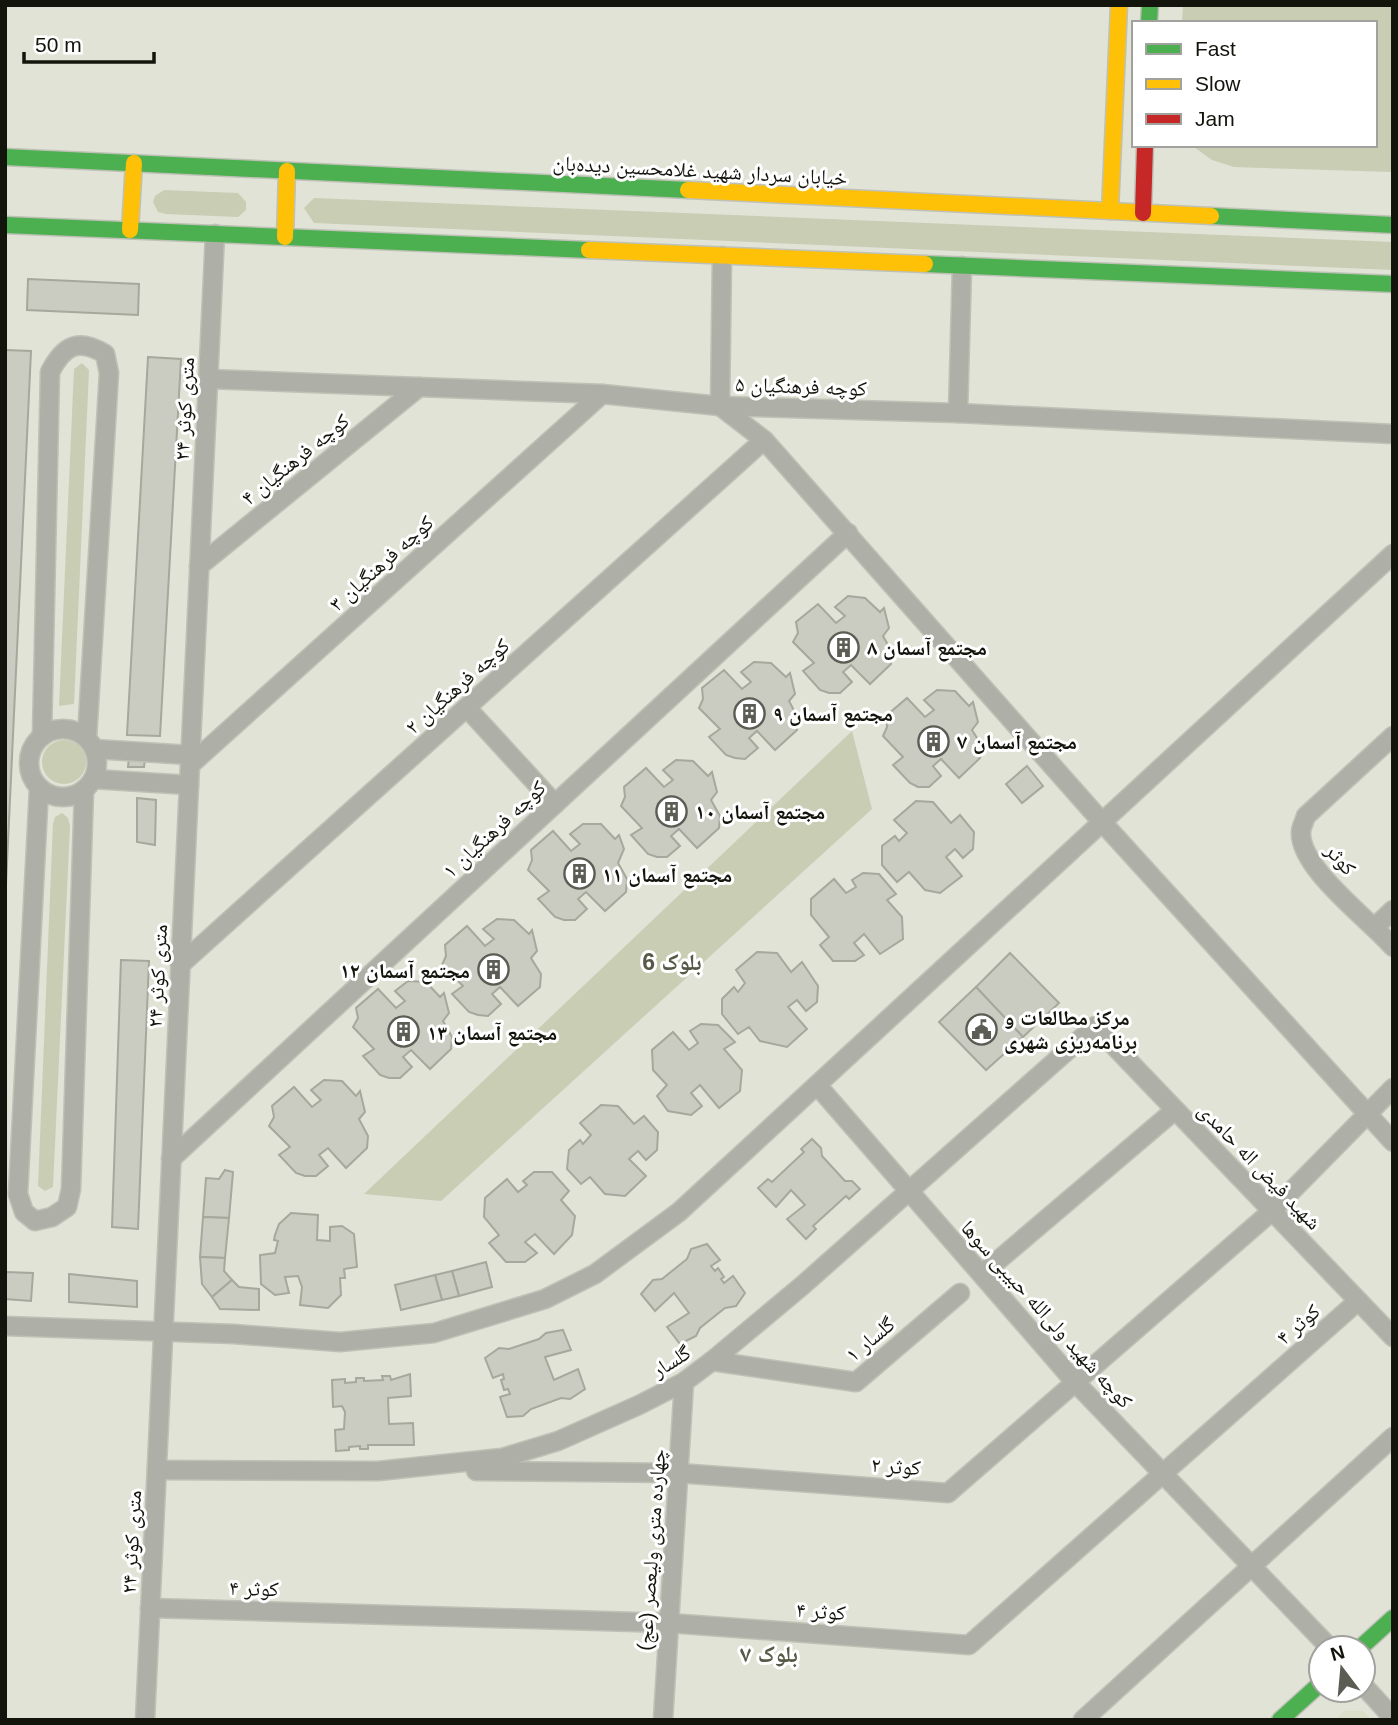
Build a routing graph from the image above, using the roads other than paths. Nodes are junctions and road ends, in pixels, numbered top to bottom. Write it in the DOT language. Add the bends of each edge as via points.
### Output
graph roads {
  1 [pos="1119,5"];
  2 [pos="1145,147"];
  3 [pos="5,157"];
  4 [pos="134,163"];
  5 [pos="287,171"];
  6 [pos="1110,211"];
  7 [pos="1143,213"];
  8 [pos="5,225"];
  9 [pos="1393,225"];
  10 [pos="130,230"];
  11 [pos="215,234"];
  12 [pos="285,237"];
  13 [pos="722,256"];
  14 [pos="962,266"];
  15 [pos="1393,284"];
  16 [pos="208,379"];
  17 [pos="419,387"];
  18 [pos="603,394"];
  19 [pos="720,406"];
  20 [pos="958,413"];
  21 [pos="1393,434"];
  22 [pos="764,440"];
  23 [pos="848,533"];
  24 [pos="1393,554"];
  25 [pos="199,566"];
  26 [pos="467,708"];
  27 [pos="42,736"];
  28 [pos="1393,736"];
  29 [pos="91,744"];
  30 [pos="190,760"];
  31 [pos="89,785"];
  32 [pos="189,785"];
  33 [pos="39,788"];
  34 [pos="555,804"];
  35 [pos="1102,822"];
  36 [pos="1393,910"];
  37 [pos="1375,927"];
  38 [pos="1393,947"];
  39 [pos="180,965"];
  40 [pos="1095,1026"];
  41 [pos="817,1085"];
  42 [pos="1393,1088"];
  43 [pos="1175,1110"];
  44 [pos="1367,1113"];
  45 [pos="1393,1142"];
  46 [pos="172,1159"];
  47 [pos="908,1192"];
  48 [pos="1272,1211"];
  49 [pos="982,1274"];
  50 [pos="960,1293"];
  51 [pos="1359,1301"];
  52 [pos="5,1326"];
  53 [pos="163,1332"];
  54 [pos="1393,1337"];
  55 [pos="712,1361"];
  56 [pos="684,1382"];
  57 [pos="1075,1382"];
  58 [pos="1393,1437"];
  59 [pos="157,1470"];
  60 [pos="413,1470"];
  61 [pos="678,1473"];
  62 [pos="1161,1475"];
  63 [pos="1252,1565"];
  64 [pos="150,1608"];
  65 [pos="1393,1618"];
  66 [pos="669,1623"];
  67 [pos="1317,1634"];
  68 [pos="1375,1634"];
  69 [pos="1307,1696"];
  70 [pos="1377,1700"];
  71 [pos="1393,1718"];
  72 [pos="145,1720"];
  73 [pos="663,1720"];
  74 [pos="1083,1720"];
  75 [pos="1280,1720"];
  1 -- 6 [label="main road"];
  2 -- 7 [label="main road"];
  3 -- 4 [label="main road, خیابان سردار شهید غلامحسین دیده‌بان"];
  4 -- 5 [label="main road, خیابان سردار شهید غلامحسین دیده‌بان"];
  4 -- 10 [label="main road"];
  5 -- 6 [label="main road, خیابان سردار شهید غلامحسین دیده‌بان"];
  5 -- 12 [label="main road"];
  6 -- 7 [label="main road, خیابان سردار شهید غلامحسین دیده‌بان"];
  7 -- 9 [label="main road, خیابان سردار شهید غلامحسین دیده‌بان"];
  8 -- 10 [label="main road"];
  10 -- 11 [label="main road"];
  11 -- 12 [label="main road"];
  11 -- 16 [label="street, ۲۴ متری کوثر"];
  12 -- 13 [label="main road"];
  13 -- 14 [label="main road"];
  13 -- 19 [label="street"];
  14 -- 15 [label="main road"];
  14 -- 20 [label="street"];
  16 -- 17 [label="street, کوچه فرهنگیان ۵"];
  16 -- 25 [label="street, ۲۴ متری کوثر"];
  17 -- 18 [label="street, کوچه فرهنگیان ۵"];
  17 -- 25 [label="street, کوچه فرهنگیان ۴"];
  18 -- 19 [label="street, کوچه فرهنگیان ۵"];
  18 -- 30 [label="street, کوچه فرهنگیان ۳"];
  19 -- 20 [label="street, کوچه فرهنگیان ۵"];
  19 -- 22 [label="street"];
  20 -- 21 [label="street, کوچه فرهنگیان ۵"];
  22 -- 23 [label="street"];
  22 -- 26 [label="street, کوچه فرهنگیان ۲"];
  23 -- 34 [label="street, کوچه فرهنگیان ۱"];
  23 -- 35 [label="street"];
  24 -- 35 [label="street"];
  25 -- 30 [label="street, ۲۴ متری کوثر"];
  26 -- 34 [label="street"];
  26 -- 39 [label="street, کوچه فرهنگیان ۲"];
  27 -- 29 [label="street" via="70,729"];
  27 -- 29 [label="street" via="50,372 59,356 73,346 91,346 105,354 109,373"];
  27 -- 33 [label="street" via="29,761"];
  28 -- 37 [label="street, کوثر" via="1306,816 1300,832 1318,872"];
  29 -- 30 [label="street"];
  29 -- 31 [label="street" via="97,765"];
  30 -- 32 [label="street, ۲۴ متری کوثر"];
  31 -- 32 [label="street"];
  31 -- 33 [label="street" via="76,795 56,797"];
  31 -- 33 [label="street" via="71,1189 67,1208 35,1221 24,1212 18,1194"];
  32 -- 39 [label="street, ۲۴ متری کوثر"];
  34 -- 46 [label="street, کوچه فرهنگیان ۱"];
  35 -- 41 [label="street"];
  35 -- 44 [label="street"];
  36 -- 37 [label="street"];
  37 -- 38 [label="street, کوثر"];
  39 -- 46 [label="street, ۲۴ متری کوثر"];
  40 -- 43 [label="street, شهید فیض اله حامدی"];
  40 -- 47 [label="street, گلسار"];
  41 -- 47 [label="street, کوچه شهید ولی‌الله حبیبی سوها"];
  41 -- 53 [label="street" via="679,1212 595,1274 545,1299 434,1333 340,1342"];
  42 -- 44 [label="street, کوثر ۲"];
  43 -- 48 [label="street, شهید فیض اله حامدی"];
  43 -- 49 [label="street"];
  44 -- 45 [label="street"];
  44 -- 48 [label="street, کوثر ۲"];
  46 -- 53 [label="street, ۲۴ متری کوثر"];
  47 -- 49 [label="street, کوچه شهید ولی‌الله حبیبی سوها"];
  47 -- 55 [label="street, گلسار"];
  48 -- 51 [label="street, شهید فیض اله حامدی"];
  48 -- 57 [label="street, کوثر ۲"];
  49 -- 57 [label="street, کوچه شهید ولی‌الله حبیبی سوها"];
  50 -- 55 [label="street, گلسار ۱" via="856,1382"];
  51 -- 54 [label="street, شهید فیض اله حامدی"];
  51 -- 62 [label="street, کوثر ۴"];
  52 -- 53 [label="street"];
  53 -- 59 [label="street, ۲۴ متری کوثر"];
  55 -- 56 [label="street, گلسار"];
  56 -- 60 [label="street, گلسار" via="558,1441 502,1458"];
  56 -- 61 [label="street, چهارده متری ولیعصر (عج)"];
  57 -- 61 [label="street, کوثر ۲" via="948,1493"];
  57 -- 62 [label="street, کوچه شهید ولی‌الله حبیبی سوها"];
  58 -- 63 [label="street"];
  59 -- 60 [label="street, گلسار"];
  59 -- 64 [label="street, ۲۴ متری کوثر"];
  60 -- 61 [label="street, کوثر ۲"];
  61 -- 66 [label="street, چهارده متری ولیعصر (عج)"];
  62 -- 63 [label="street, کوچه شهید ولی‌الله حبیبی سوها"];
  62 -- 66 [label="street, کوثر ۴" via="969,1645"];
  63 -- 67 [label="street, کوچه شهید ولی‌الله حبیبی سوها"];
  63 -- 74 [label="street"];
  64 -- 66 [label="street, کوثر ۴"];
  64 -- 72 [label="street, ۲۴ متری کوثر"];
  65 -- 68 [label="main road"];
  66 -- 73 [label="street, چهارده متری ولیعصر (عج)"];
  69 -- 75 [label="main road"];
  70 -- 71 [label="street"];
}
